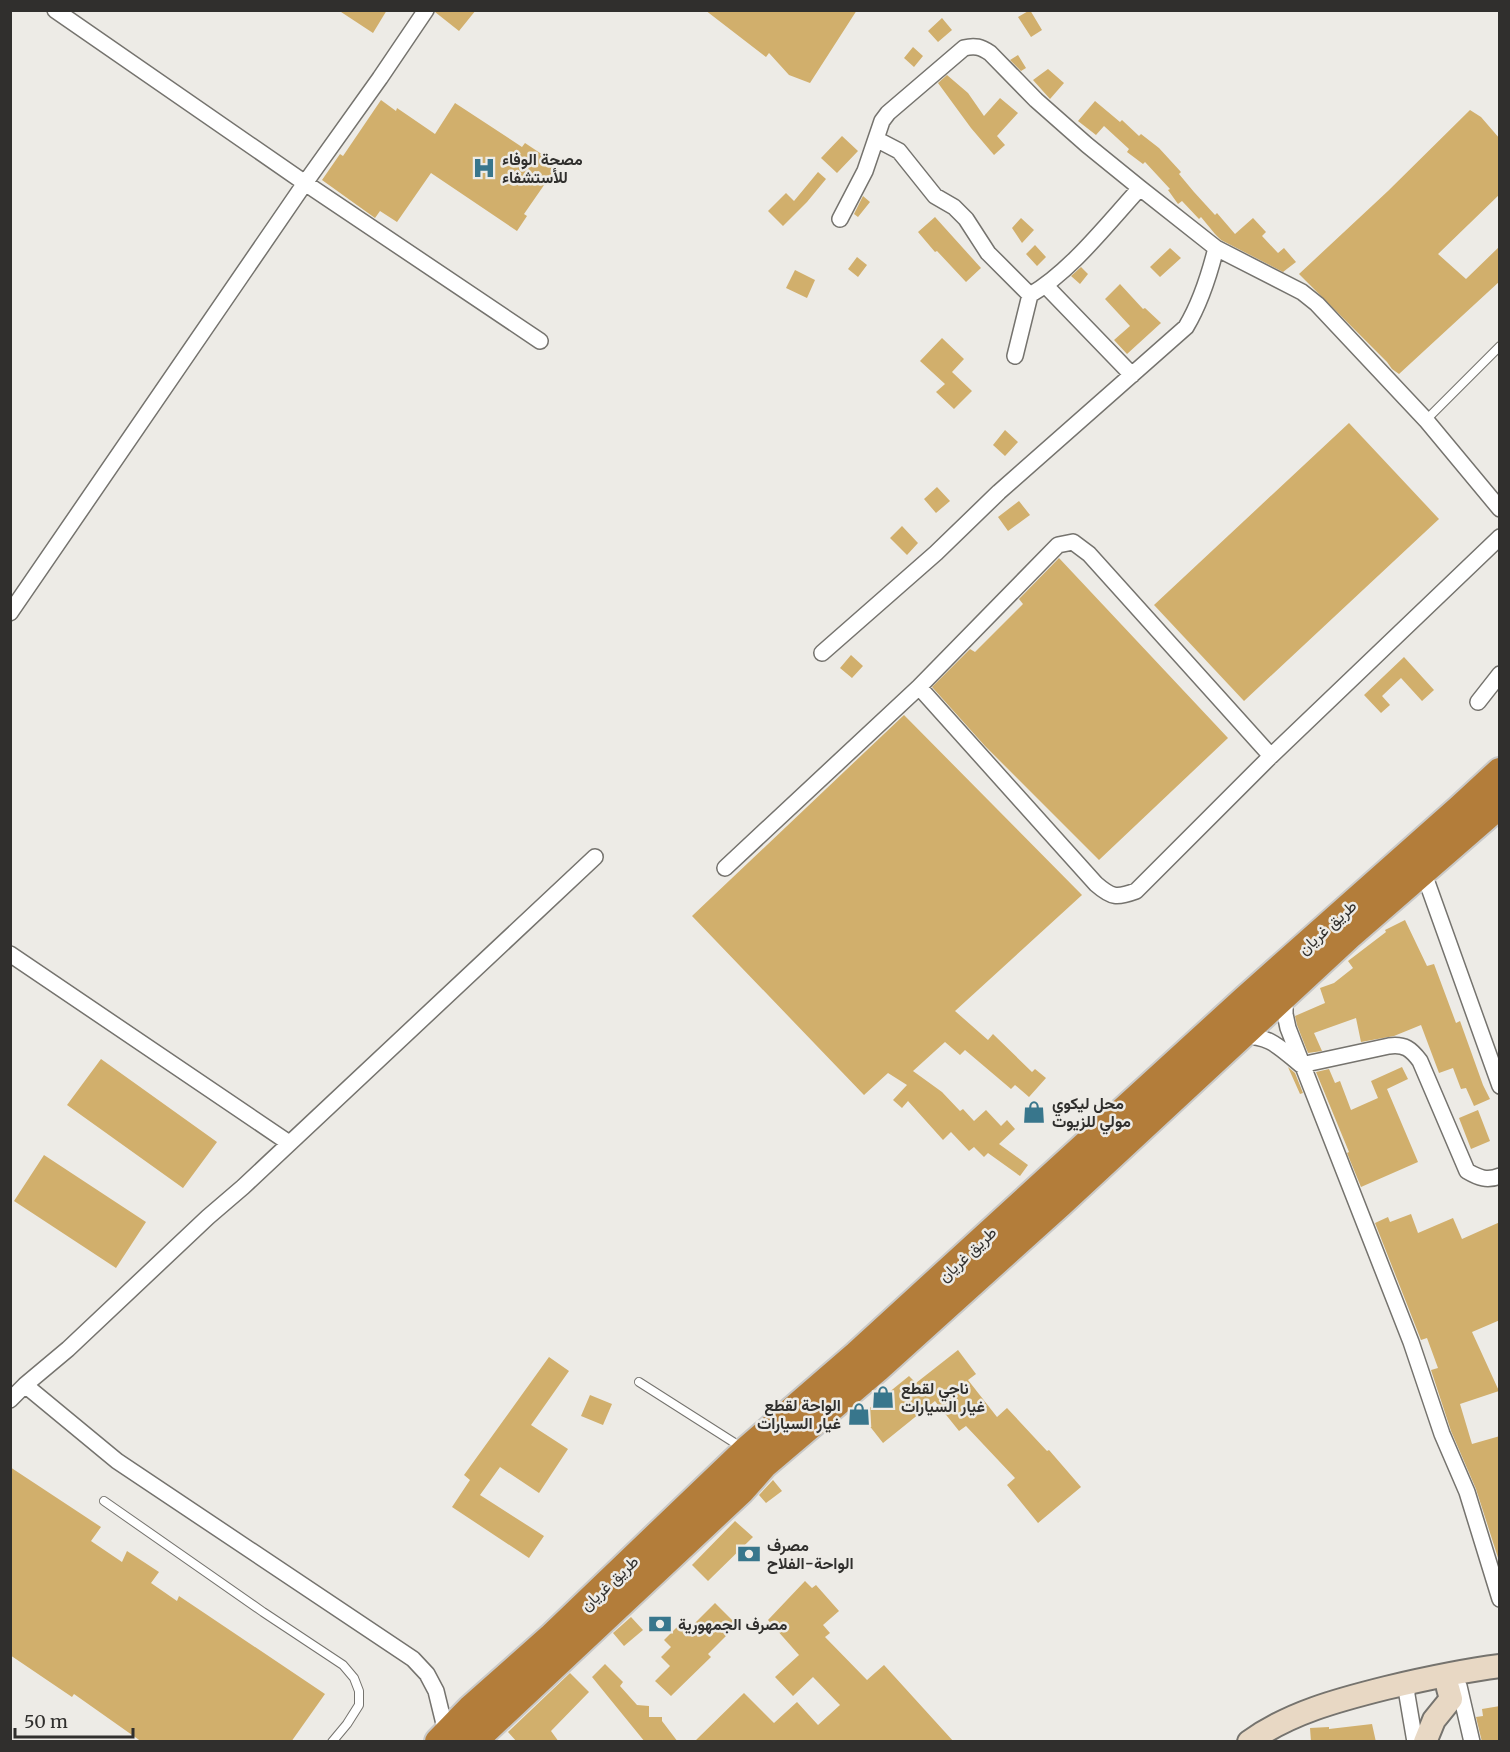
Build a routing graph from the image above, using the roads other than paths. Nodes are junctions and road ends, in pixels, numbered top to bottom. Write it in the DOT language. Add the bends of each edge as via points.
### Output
graph roads {
  1 [pos="55,10"];
  2 [pos="426,10"];
  3 [pos="876,139"];
  4 [pos="305,183"];
  5 [pos="1140,188"];
  6 [pos="840,219"];
  7 [pos="1216,248"];
  8 [pos="1046,286"];
  9 [pos="1030,295"];
  10 [pos="540,340"];
  11 [pos="1500,346"];
  12 [pos="1015,356"];
  13 [pos="1132,375"];
  14 [pos="1425,420"];
  15 [pos="1500,509"];
  16 [pos="1500,537"];
  17 [pos="10,613"];
  18 [pos="822,653"];
  19 [pos="1500,674"];
  20 [pos="919,687"];
  21 [pos="1478,702"];
  22 [pos="1271,756"];
  23 [pos="1500,772"];
  24 [pos="1500,804"];
  25 [pos="595,857"];
  26 [pos="725,868"];
  27 [pos="1423,871"];
  28 [pos="10,954"];
  29 [pos="1286,993"];
  30 [pos="1241,1036"];
  31 [pos="1301,1065"];
  32 [pos="1500,1086"];
  33 [pos="289,1143"];
  34 [pos="1500,1176"];
  35 [pos="639,1382"];
  36 [pos="25,1385"];
  37 [pos="10,1400"];
  38 [pos="755,1458"];
  39 [pos="104,1501"];
  40 [pos="1500,1599"];
  41 [pos="1500,1666"];
  42 [pos="1500,1678"];
  43 [pos="1454,1687"];
  44 [pos="1407,1689"];
  45 [pos="1256,1739"];
  46 [pos="452,1740"];
  47 [pos="332,1742"];
  48 [pos="1415,1742"];
  49 [pos="1425,1742"];
  50 [pos="1472,1742"];
  1 -- 4 [label="street"];
  2 -- 4 [label="street"];
  3 -- 5 [label="street" via="888,113 964,48 973,45 990,54 1036,100"];
  3 -- 6 [label="street" via="865,171"];
  3 -- 9 [label="street" via="899,151 935,196 966,219 987,253"];
  4 -- 10 [label="street"];
  4 -- 17 [label="street"];
  5 -- 7 [label="street"];
  5 -- 8 [label="street"];
  7 -- 13 [label="street" via="1202,297 1186,327"];
  7 -- 14 [label="street" via="1292,286 1317,304"];
  8 -- 9 [label="street"];
  8 -- 13 [label="street"];
  9 -- 12 [label="street"];
  11 -- 14 [label="lane"];
  13 -- 18 [label="street"];
  14 -- 15 [label="street"];
  16 -- 22 [label="street"];
  19 -- 21 [label="street"];
  20 -- 22 [label="street" via="1108,894 1121,896 1136,891"];
  20 -- 22 [label="street" via="1058,544 1073,542 1089,554"];
  20 -- 26 [label="street"];
  23 -- 38 [label="highway, طريق غريان" via="857,1355"];
  24 -- 27 [label="highway, طريق غريان"];
  25 -- 33 [label="street"];
  27 -- 29 [label="highway, طريق غريان"];
  27 -- 32 [label="street"];
  28 -- 33 [label="street"];
  29 -- 30 [label="highway, طريق غريان"];
  29 -- 31 [label="street" via="1285,1014"];
  30 -- 31 [label="street" via="1270,1041"];
  30 -- 38 [label="highway, طريق غريان" via="877,1368"];
  31 -- 34 [label="street" via="1398,1045 1407,1047 1420,1061 1467,1171 1478,1178"];
  31 -- 40 [label="street" via="1467,1492"];
  33 -- 36 [label="street"];
  35 -- 38 [label="lane"];
  36 -- 37 [label="street"];
  36 -- 46 [label="street" via="117,1461 413,1659 428,1674"];
  38 -- 46 [label="highway, طريق غريان" via="741,1490"];
  39 -- 47 [label="lane" via="343,1665 354,1678 359,1705"];
  41 -- 44 [label="street" via="1444,1674"];
  42 -- 43 [label="street"];
  43 -- 44 [label="street"];
  43 -- 49 [label="street"];
  43 -- 50 [label="street"];
  44 -- 45 [label="street" via="1366,1693 1305,1712"];
  44 -- 48 [label="street"];
}
